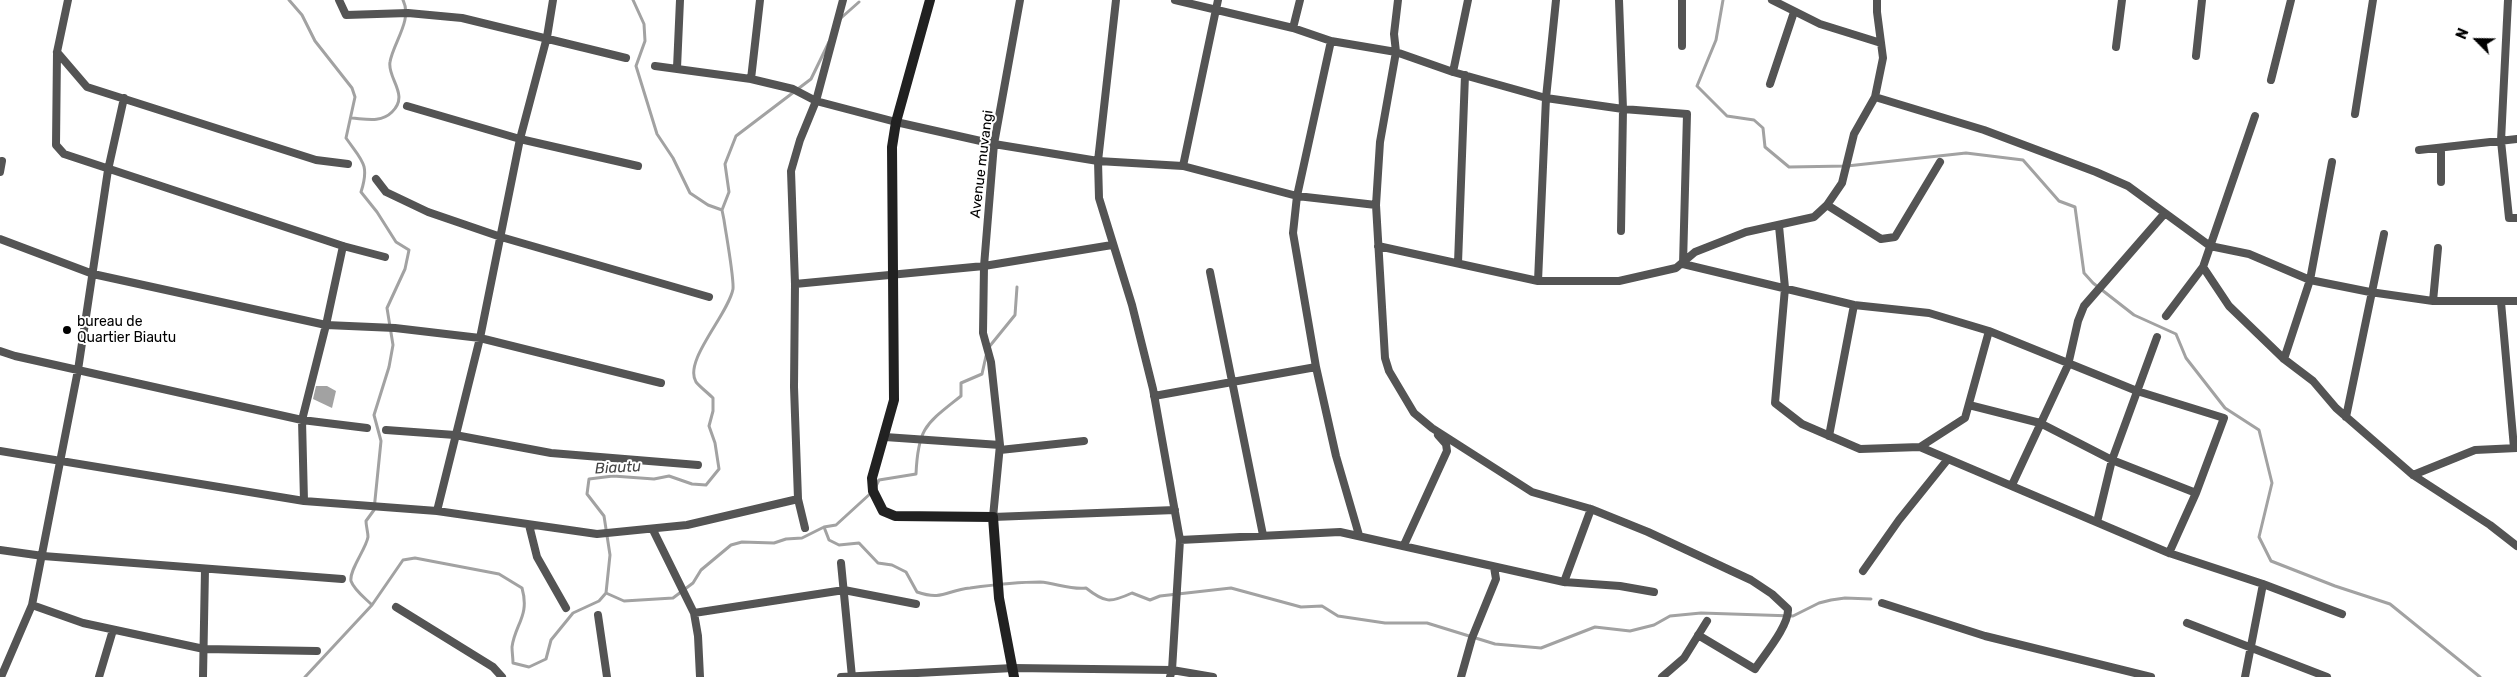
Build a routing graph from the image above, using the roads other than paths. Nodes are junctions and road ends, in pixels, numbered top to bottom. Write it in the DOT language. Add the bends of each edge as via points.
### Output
graph roads {
  1 [pos="68,0"];
  2 [pos="339,0"];
  3 [pos="553,0"];
  4 [pos="680,0"];
  5 [pos="760,0"];
  6 [pos="843,0"];
  7 [pos="930,0"];
  8 [pos="1020,0"];
  9 [pos="1116,0"];
  10 [pos="1175,0"];
  11 [pos="1218,0"];
  12 [pos="1300,0"];
  13 [pos="1398,0"];
  14 [pos="1468,0"];
  15 [pos="1556,0"];
  16 [pos="1618,0"];
  17 [pos="1682,0"];
  18 [pos="1772,0"];
  19 [pos="1878,0"];
  20 [pos="2122,0"];
  21 [pos="2202,0"];
  22 [pos="2290,0"];
  23 [pos="2373,0"];
  24 [pos="2508,0"];
  25 [pos="1215,10"];
  26 [pos="1794,12"];
  27 [pos="1292,28"];
  28 [pos="547,37"];
  29 [pos="1331,42"];
  30 [pos="1880,43"];
  31 [pos="1682,46"];
  32 [pos="2116,47"];
  33 [pos="57,52"];
  34 [pos="1396,52"];
  35 [pos="2196,56"];
  36 [pos="626,58"];
  37 [pos="655,66"];
  38 [pos="677,68"];
  39 [pos="1453,72"];
  40 [pos="1465,75"];
  41 [pos="751,79"];
  42 [pos="2271,80"];
  43 [pos="1770,84"];
  44 [pos="1874,97"];
  45 [pos="124,98"];
  46 [pos="1546,98"];
  47 [pos="816,101"];
  48 [pos="406,106"];
  49 [pos="1623,109"];
  50 [pos="2355,114"];
  51 [pos="2255,116"];
  52 [pos="896,122"];
  53 [pos="520,139"];
  54 [pos="2517,139"];
  55 [pos="2501,141"];
  56 [pos="994,144"];
  57 [pos="2441,148"];
  58 [pos="2420,150"];
  59 [pos="2,161"];
  60 [pos="1098,161"];
  61 [pos="1940,162"];
  62 [pos="2332,162"];
  63 [pos="348,164"];
  64 [pos="638,166"];
  65 [pos="1183,166"];
  66 [pos="108,170"];
  67 [pos="0,172"];
  68 [pos="376,179"];
  69 [pos="2441,182"];
  70 [pos="1297,196"];
  71 [pos="1376,205"];
  72 [pos="1827,205"];
  73 [pos="2164,213"];
  74 [pos="2517,218"];
  75 [pos="1779,226"];
  76 [pos="1621,231"];
  77 [pos="2384,234"];
  78 [pos="501,237"];
  79 [pos="0,239"];
  80 [pos="1112,245"];
  81 [pos="343,246"];
  82 [pos="1378,246"];
  83 [pos="2210,246"];
  84 [pos="2438,248"];
  85 [pos="385,257"];
  86 [pos="1458,263"];
  87 [pos="1683,264"];
  88 [pos="984,266"];
  89 [pos="2203,267"];
  90 [pos="1210,272"];
  91 [pos="892,273"];
  92 [pos="93,274"];
  93 [pos="2310,280"];
  94 [pos="1538,281"];
  95 [pos="795,284"];
  96 [pos="1785,288"];
  97 [pos="2370,292"];
  98 [pos="709,297"];
  99 [pos="2433,300"];
  100 [pos="2517,301"];
  101 [pos="2501,302"];
  102 [pos="1854,305"];
  103 [pos="2166,316"];
  104 [pos="326,325"];
  105 [pos="1989,331"];
  106 [pos="2157,337"];
  107 [pos="480,338"];
  108 [pos="0,351"];
  109 [pos="2284,359"];
  110 [pos="2068,365"];
  111 [pos="1316,367"];
  112 [pos="78,370"];
  113 [pos="661,383"];
  114 [pos="1232,383"];
  115 [pos="2508,384"];
  116 [pos="2517,385"];
  117 [pos="2137,391"];
  118 [pos="1154,396"];
  119 [pos="1969,405"];
  120 [pos="2346,417"];
  121 [pos="302,420"];
  122 [pos="2040,423"];
  123 [pos="367,428"];
  124 [pos="1432,428"];
  125 [pos="386,430"];
  126 [pos="455,436"];
  127 [pos="1829,436"];
  128 [pos="885,437"];
  129 [pos="1084,441"];
  130 [pos="1000,447"];
  131 [pos="1920,447"];
  132 [pos="2515,448"];
  133 [pos="0,451"];
  134 [pos="1948,459"];
  135 [pos="2112,460"];
  136 [pos="62,462"];
  137 [pos="698,465"];
  138 [pos="2413,475"];
  139 [pos="2012,485"];
  140 [pos="2196,493"];
  141 [pos="798,499"];
  142 [pos="304,501"];
  143 [pos="1591,509"];
  144 [pos="437,510"];
  145 [pos="1175,510"];
  146 [pos="993,517"];
  147 [pos="2097,522"];
  148 [pos="529,526"];
  149 [pos="805,528"];
  150 [pos="653,530"];
  151 [pos="1263,535"];
  152 [pos="1359,535"];
  153 [pos="1180,540"];
  154 [pos="1404,545"];
  155 [pos="2517,546"];
  156 [pos="0,550"];
  157 [pos="2169,553"];
  158 [pos="43,556"];
  159 [pos="841,562"];
  160 [pos="1494,567"];
  161 [pos="205,568"];
  162 [pos="1863,572"];
  163 [pos="342,579"];
  164 [pos="1564,582"];
  165 [pos="2263,584"];
  166 [pos="844,590"];
  167 [pos="1654,592"];
  168 [pos="1882,603"];
  169 [pos="32,604"];
  170 [pos="916,604"];
  171 [pos="396,607"];
  172 [pos="566,608"];
  173 [pos="694,613"];
  174 [pos="2342,614"];
  175 [pos="598,615"];
  176 [pos="1707,621"];
  177 [pos="2187,623"];
  178 [pos="113,630"];
  179 [pos="1698,635"];
  180 [pos="2250,646"];
  181 [pos="204,649"];
  182 [pos="316,651"];
  183 [pos="1013,673"];
  184 [pos="1171,673"];
  185 [pos="2,677"];
  186 [pos="100,677"];
  187 [pos="203,677"];
  188 [pos="502,677"];
  189 [pos="607,677"];
  190 [pos="700,677"];
  191 [pos="841,677"];
  192 [pos="852,677"];
  193 [pos="1213,677"];
  194 [pos="1461,677"];
  195 [pos="1662,677"];
  196 [pos="2150,677"];
  197 [pos="2245,677"];
  198 [pos="2327,677"];
  1 -- 33 [label="street"];
  2 -- 28 [label="street" via="346,14 404,13 462,18"];
  3 -- 28 [label="street"];
  4 -- 38 [label="street"];
  5 -- 41 [label="street"];
  6 -- 47 [label="street"];
  7 -- 52 [label="street"];
  8 -- 56 [label="street, Avenue muvangi"];
  9 -- 60 [label="street"];
  10 -- 25 [label="street"];
  11 -- 25 [label="street"];
  12 -- 27 [label="street"];
  13 -- 34 [label="street" via="1394,34"];
  14 -- 39 [label="street"];
  15 -- 46 [label="street"];
  16 -- 49 [label="street"];
  17 -- 31 [label="street"];
  18 -- 26 [label="street"];
  19 -- 30 [label="street"];
  20 -- 32 [label="street"];
  21 -- 35 [label="street"];
  22 -- 42 [label="street"];
  23 -- 50 [label="street"];
  24 -- 55 [label="street"];
  25 -- 27 [label="street"];
  25 -- 65 [label="street"];
  26 -- 30 [label="street"];
  26 -- 43 [label="street"];
  27 -- 29 [label="street"];
  28 -- 36 [label="street"];
  28 -- 53 [label="street"];
  29 -- 34 [label="street"];
  29 -- 70 [label="street"];
  30 -- 44 [label="street" via="1883,58"];
  33 -- 45 [label="street" via="87,87"];
  33 -- 66 [label="street" via="56,144 64,154"];
  34 -- 39 [label="street"];
  34 -- 71 [label="street" via="1380,142"];
  37 -- 38 [label="street"];
  38 -- 41 [label="street"];
  39 -- 40 [label="street"];
  40 -- 46 [label="street"];
  40 -- 86 [label="street"];
  41 -- 47 [label="street" via="796,90"];
  44 -- 72 [label="street" via="1854,134 1842,183"];
  44 -- 73 [label="street" via="1984,130 2096,172 2128,186"];
  45 -- 63 [label="street" via="316,160"];
  45 -- 66 [label="street"];
  46 -- 49 [label="street"];
  46 -- 94 [label="street"];
  47 -- 52 [label="street"];
  47 -- 95 [label="street" via="791,171"];
  48 -- 53 [label="street"];
  49 -- 76 [label="street"];
  49 -- 87 [label="street" via="1687,114"];
  51 -- 83 [label="street"];
  52 -- 56 [label="street"];
  52 -- 91 [label="street" via="892,147"];
  53 -- 64 [label="street"];
  53 -- 78 [label="street"];
  54 -- 55 [label="street"];
  55 -- 57 [label="street"];
  55 -- 74 [label="street" via="2509,218"];
  56 -- 60 [label="street"];
  56 -- 88 [label="street, Avenue muvangi"];
  57 -- 58 [label="street"];
  57 -- 69 [label="street"];
  59 -- 67 [label="street"];
  60 -- 65 [label="street"];
  60 -- 80 [label="street" via="1099,198"];
  61 -- 72 [label="street" via="1895,237 1881,239"];
  62 -- 93 [label="street"];
  65 -- 70 [label="street"];
  66 -- 81 [label="street"];
  66 -- 92 [label="street"];
  68 -- 78 [label="street" via="386,192 428,212"];
  70 -- 71 [label="street"];
  70 -- 111 [label="street" via="1293,233"];
  71 -- 82 [label="street"];
  72 -- 75 [label="street" via="1814,217"];
  73 -- 83 [label="street"];
  73 -- 110 [label="street" via="2084,306"];
  75 -- 87 [label="street" via="1746,232 1714,243 1695,252"];
  75 -- 96 [label="street"];
  77 -- 97 [label="street"];
  78 -- 98 [label="street"];
  78 -- 107 [label="street"];
  79 -- 92 [label="street"];
  80 -- 88 [label="street"];
  80 -- 118 [label="street" via="1132,304"];
  81 -- 85 [label="street"];
  81 -- 104 [label="street"];
  82 -- 86 [label="street"];
  82 -- 124 [label="street" via="1385,358 1389,371 1414,413"];
  83 -- 89 [label="street"];
  83 -- 93 [label="street" via="2249,254"];
  84 -- 99 [label="street"];
  86 -- 94 [label="street"];
  87 -- 94 [label="street" via="1619,282"];
  87 -- 96 [label="street"];
  88 -- 91 [label="street"];
  88 -- 130 [label="street, Avenue muvangi" via="983,333 991,362"];
  89 -- 103 [label="street"];
  89 -- 109 [label="street" via="2229,306"];
  90 -- 114 [label="street"];
  91 -- 95 [label="street"];
  91 -- 128 [label="street" via="894,400"];
  92 -- 104 [label="street"];
  92 -- 112 [label="street"];
  93 -- 97 [label="street"];
  93 -- 109 [label="street"];
  95 -- 141 [label="street"];
  96 -- 102 [label="street"];
  96 -- 127 [label="street" via="1775,403 1802,424"];
  97 -- 99 [label="street"];
  97 -- 120 [label="street"];
  99 -- 101 [label="street"];
  100 -- 101 [label="street"];
  101 -- 115 [label="street"];
  102 -- 105 [label="street" via="1929,312"];
  102 -- 127 [label="street"];
  104 -- 107 [label="street" via="395,328"];
  104 -- 121 [label="street"];
  105 -- 110 [label="street"];
  105 -- 119 [label="street"];
  106 -- 117 [label="street"];
  107 -- 113 [label="street"];
  107 -- 126 [label="street"];
  108 -- 112 [label="street"];
  109 -- 120 [label="street" via="2313,381"];
  110 -- 117 [label="street"];
  110 -- 122 [label="street"];
  111 -- 114 [label="street"];
  111 -- 152 [label="street" via="1336,456"];
  112 -- 121 [label="street"];
  112 -- 136 [label="street"];
  114 -- 118 [label="street"];
  114 -- 151 [label="street"];
  115 -- 116 [label="street"];
  115 -- 132 [label="street"];
  117 -- 135 [label="street"];
  117 -- 140 [label="street" via="2224,418"];
  118 -- 145 [label="street"];
  119 -- 122 [label="street"];
  119 -- 131 [label="street" via="1965,418"];
  120 -- 138 [label="street"];
  121 -- 123 [label="street"];
  121 -- 142 [label="street"];
  122 -- 135 [label="street"];
  122 -- 139 [label="street"];
  124 -- 143 [label="street" via="1532,492"];
  124 -- 154 [label="street" via="1446,444 1447,451"];
  125 -- 126 [label="street"];
  126 -- 137 [label="street" via="551,453"];
  126 -- 144 [label="street"];
  127 -- 131 [label="street" via="1860,449"];
  128 -- 130 [label="street"];
  128 -- 146 [label="street" via="872,478 873,490 883,511 895,516"];
  129 -- 130 [label="street"];
  130 -- 146 [label="street, Avenue muvangi"];
  131 -- 134 [label="street"];
  132 -- 138 [label="street" via="2475,450"];
  133 -- 136 [label="street"];
  134 -- 139 [label="street"];
  134 -- 162 [label="street"];
  135 -- 140 [label="street"];
  135 -- 147 [label="street"];
  136 -- 142 [label="street"];
  136 -- 158 [label="street"];
  138 -- 155 [label="street"];
  139 -- 147 [label="street"];
  140 -- 157 [label="street"];
  141 -- 149 [label="street"];
  141 -- 150 [label="street"];
  142 -- 144 [label="street"];
  143 -- 164 [label="street"];
  143 -- 179 [label="street" via="1751,580 1788,609 1788,616 1754,669"];
  144 -- 148 [label="street"];
  145 -- 146 [label="street"];
  145 -- 153 [label="street"];
  146 -- 183 [label="street" via="998,587"];
  147 -- 157 [label="street"];
  148 -- 150 [label="street" via="597,534"];
  148 -- 172 [label="street" via="537,557"];
  150 -- 173 [label="street"];
  151 -- 152 [label="street" via="1340,532"];
  151 -- 153 [label="street"];
  152 -- 154 [label="street"];
  153 -- 184 [label="street"];
  154 -- 160 [label="street"];
  156 -- 158 [label="street"];
  157 -- 165 [label="street"];
  158 -- 161 [label="street"];
  158 -- 169 [label="street"];
  159 -- 166 [label="street"];
  160 -- 164 [label="street"];
  160 -- 194 [label="street" via="1496,579 1472,638"];
  161 -- 163 [label="street"];
  161 -- 181 [label="street"];
  164 -- 167 [label="street"];
  165 -- 174 [label="street"];
  165 -- 180 [label="street"];
  166 -- 170 [label="street"];
  166 -- 173 [label="street"];
  166 -- 192 [label="street"];
  168 -- 196 [label="street" via="1985,636"];
  169 -- 178 [label="street" via="83,624"];
  169 -- 185 [label="street"];
  171 -- 188 [label="street" via="493,667"];
  173 -- 190 [label="street"];
  175 -- 189 [label="street"];
  176 -- 179 [label="street"];
  177 -- 180 [label="street"];
  178 -- 181 [label="street"];
  178 -- 186 [label="street"];
  179 -- 195 [label="street" via="1684,658"];
  180 -- 197 [label="street"];
  180 -- 198 [label="street"];
  181 -- 182 [label="street"];
  181 -- 187 [label="street"];
  183 -- 184 [label="street"];
  183 -- 192 [label="street"];
  184 -- 193 [label="street"];
  191 -- 192 [label="street"];
}
